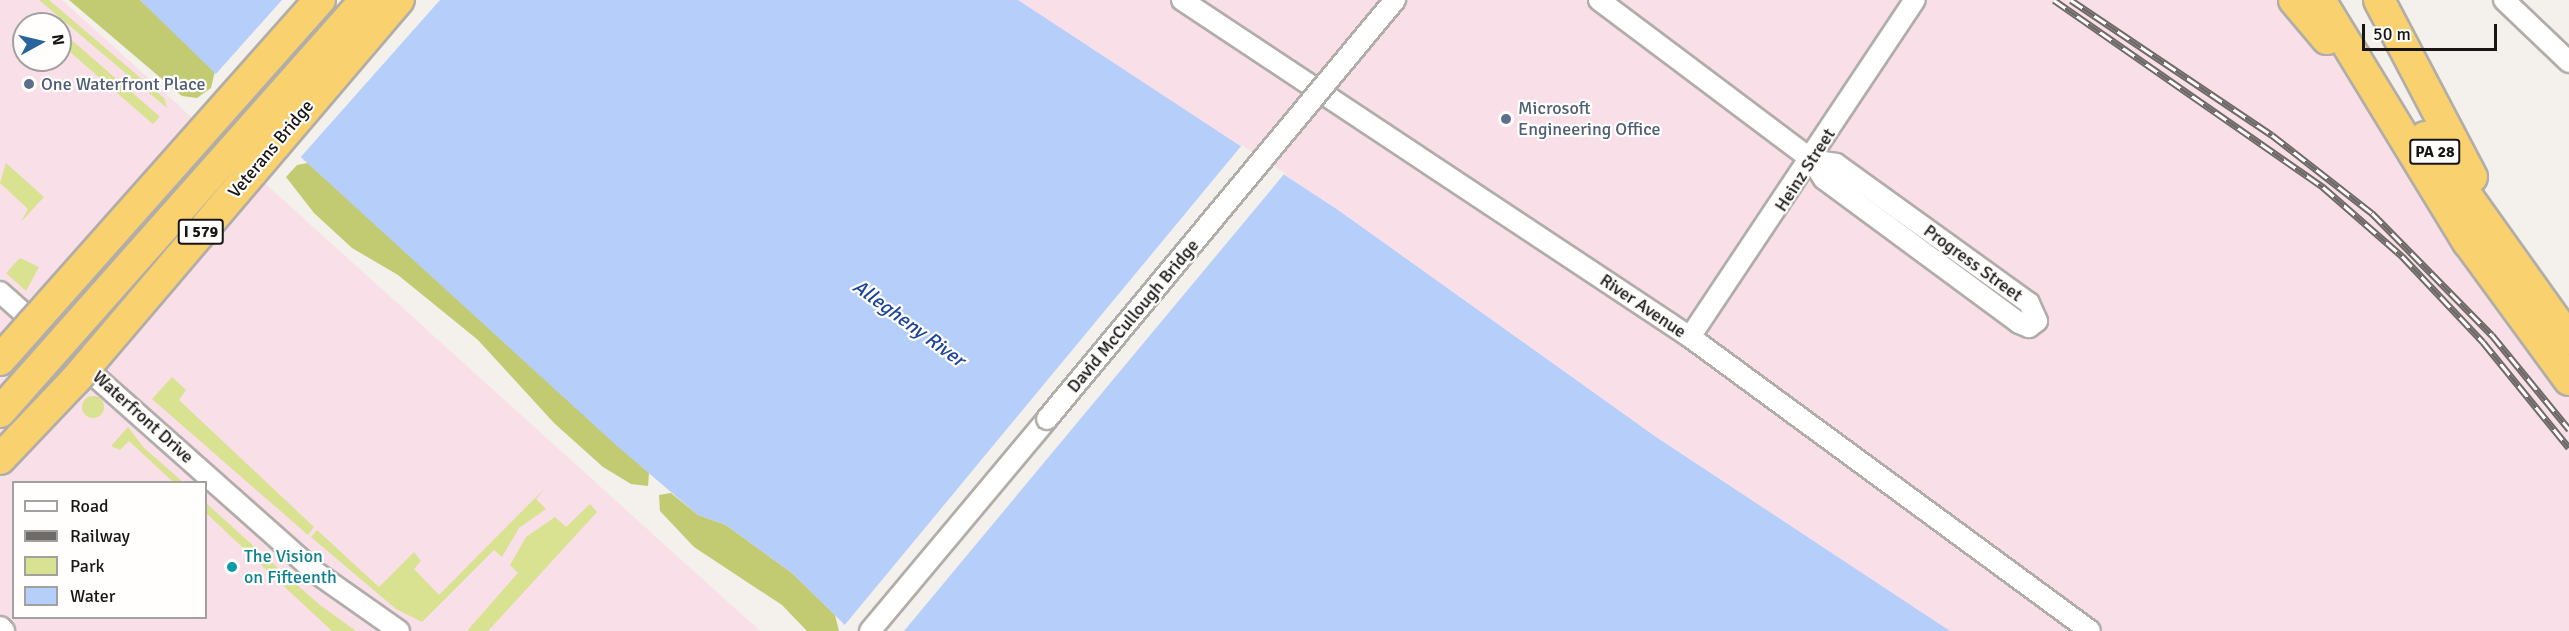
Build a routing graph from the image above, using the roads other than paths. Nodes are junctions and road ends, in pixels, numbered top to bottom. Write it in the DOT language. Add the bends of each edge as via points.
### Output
graph roads {
  1 [pos="320,0"];
  2 [pos="364,0"];
  3 [pos="399,0"];
  4 [pos="1182,0"];
  5 [pos="1395,0"];
  6 [pos="1599,0"];
  7 [pos="1915,0"];
  8 [pos="2294,0"];
  9 [pos="2320,0"];
  10 [pos="2344,0"];
  11 [pos="2379,0"];
  12 [pos="2504,0"];
  13 [pos="2569,62"];
  14 [pos="2416,159"];
  15 [pos="1812,160"];
  16 [pos="0,292"];
  17 [pos="2537,298"];
  18 [pos="1690,337"];
  19 [pos="2569,339"];
  20 [pos="0,360"];
  21 [pos="2569,380"];
  22 [pos="0,412"];
  23 [pos="0,459"];
  24 [pos="0,627"];
  25 [pos="4,631"];
  26 [pos="399,631"];
  27 [pos="870,631"];
  28 [pos="2090,631"];
  1 -- 20 [label="highway, bridge"];
  2 -- 22 [label="highway, bridge"];
  3 -- 23 [label="highway, Veterans Bridge / I 579, bridge" via="76,379"];
  4 -- 18 [label="street, River Avenue"];
  5 -- 27 [label="street, David McCullough Bridge, bridge"];
  6 -- 15 [label="street, Progress Street"];
  7 -- 15 [label="street, Heinz Street"];
  8 -- 14 [label="highway"];
  9 -- 14 [label="highway, PA 28"];
  10 -- 17 [label="highway, PA 28" via="2418,127"];
  11 -- 17 [label="highway"];
  12 -- 13 [label="street"];
  14 -- 21 [label="highway, PA 28" via="2468,242"];
  15 -- 15 [label="street, Progress Street" via="1824,179 2019,323 2029,327 2037,321 2030,303 1846,171"];
  15 -- 18 [label="street, Heinz Street"];
  16 -- 26 [label="street, Waterfront Drive" via="318,574"];
  17 -- 19 [label="highway, PA 28"];
  18 -- 28 [label="street, River Avenue"];
  24 -- 25 [label="street"];
}
